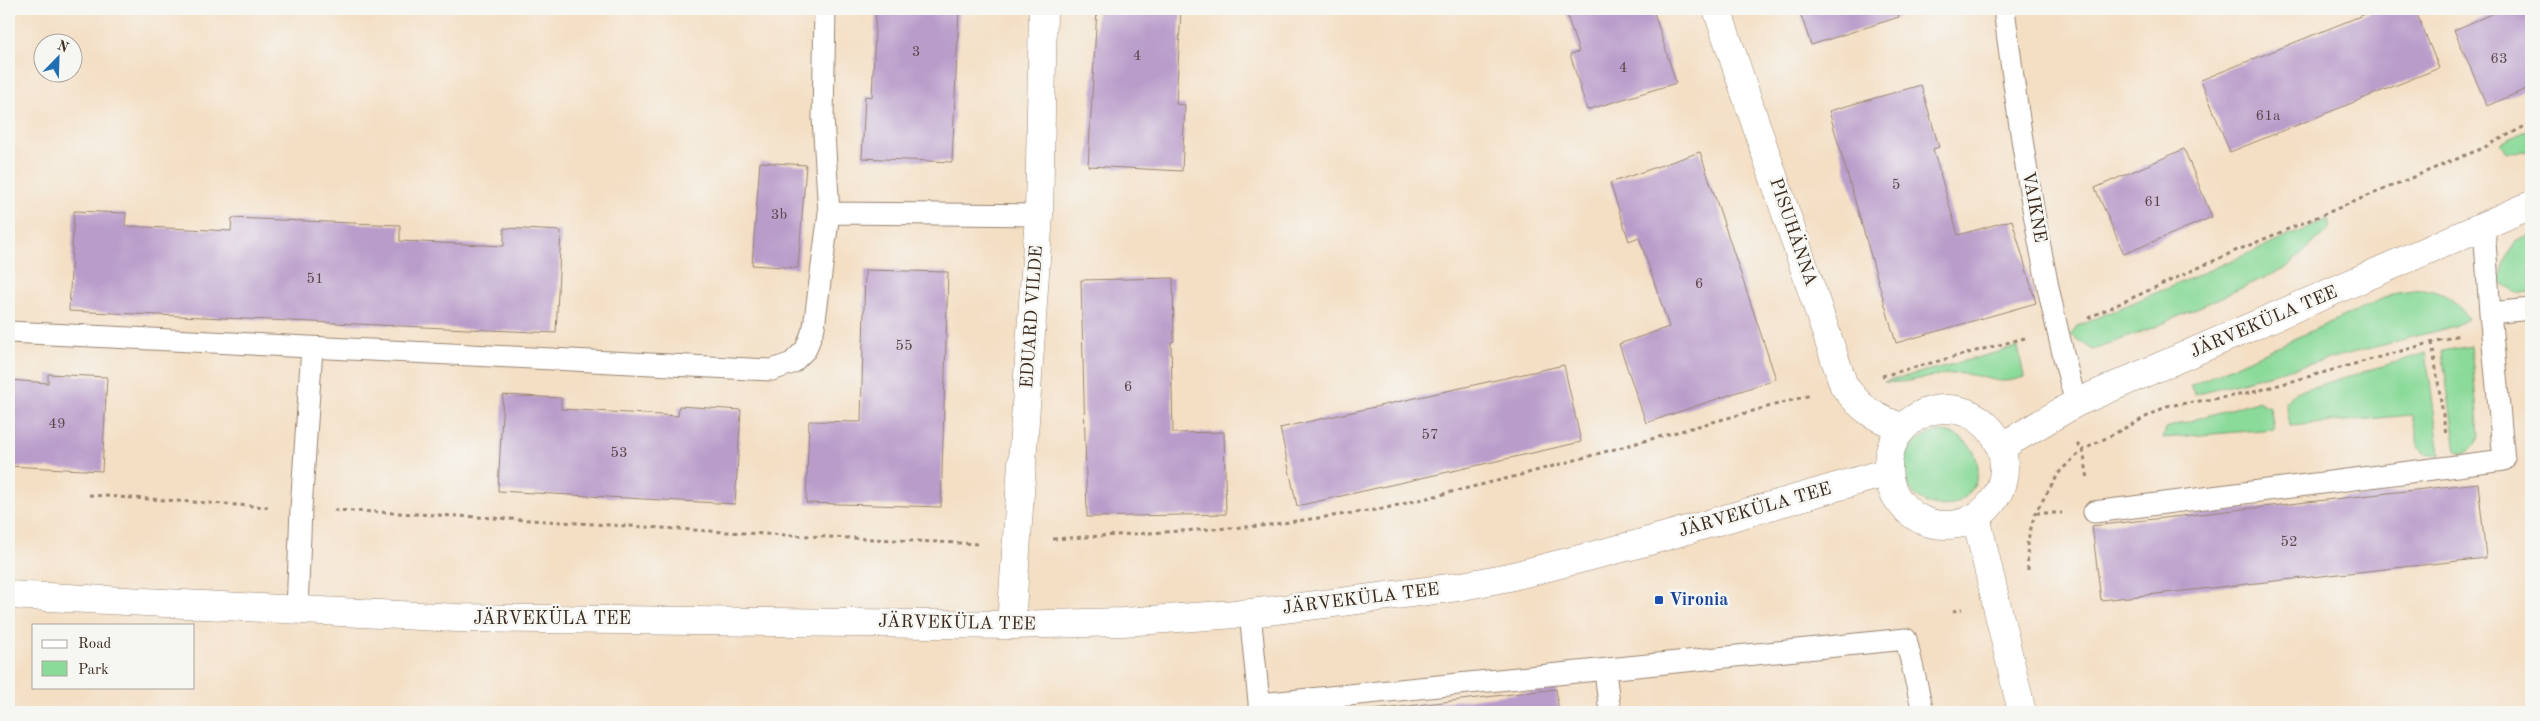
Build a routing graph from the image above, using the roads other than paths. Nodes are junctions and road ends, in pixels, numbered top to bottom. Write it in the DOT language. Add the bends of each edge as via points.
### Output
graph roads {
  1 [pos="825,9"];
  2 [pos="1043,9"];
  3 [pos="1717,9"];
  4 [pos="2004,9"];
  5 [pos="2531,205"];
  6 [pos="829,212"];
  7 [pos="1039,215"];
  8 [pos="2484,227"];
  9 [pos="2531,309"];
  10 [pos="2490,313"];
  11 [pos="9,332"];
  12 [pos="312,348"];
  13 [pos="2076,403"];
  14 [pos="1903,428"];
  15 [pos="2001,447"];
  16 [pos="1888,472"];
  17 [pos="2094,512"];
  18 [pos="1976,517"];
  19 [pos="9,596"];
  20 [pos="298,610"];
  21 [pos="1250,613"];
  22 [pos="1011,625"];
  23 [pos="1606,671"];
  24 [pos="1259,708"];
  25 [pos="1610,712"];
  26 [pos="1923,712"];
  27 [pos="2022,712"];
  1 -- 6 [label="lane" via="823,118"];
  2 -- 7 [label="main road, EDUARD VILDE"];
  3 -- 14 [label="main road, PISUHÄNNA" via="1844,386 1859,406"];
  4 -- 13 [label="lane, VAIKNE" via="2019,121 2057,333"];
  5 -- 8 [label="main road, JÄRVEKÜLA TEE"];
  6 -- 7 [label="lane"];
  6 -- 12 [label="lane" via="814,328 806,349 792,363 772,370"];
  7 -- 22 [label="main road, EDUARD VILDE"];
  8 -- 10 [label="lane"];
  8 -- 13 [label="main road, JÄRVEKÜLA TEE"];
  9 -- 10 [label="lane"];
  10 -- 17 [label="lane" via="2504,460"];
  11 -- 12 [label="lane"];
  12 -- 20 [label="lane" via="300,509"];
  13 -- 15 [label="main road, JÄRVEKÜLA TEE"];
  14 -- 15 [label="main road" via="1919,415 1938,409 1958,410 1976,417 1991,430"];
  14 -- 16 [label="main road" via="1894,440"];
  15 -- 18 [label="main road" via="2004,463 2001,486 1988,507"];
  16 -- 18 [label="main road" via="1893,491 1904,507 1920,519 1958,524"];
  16 -- 21 [label="main road, JÄRVEKÜLA TEE" via="1509,577 1457,587"];
  18 -- 27 [label="main road"];
  19 -- 20 [label="main road, JÄRVEKÜLA TEE"];
  20 -- 22 [label="main road, JÄRVEKÜLA TEE" via="458,618"];
  21 -- 22 [label="main road, JÄRVEKÜLA TEE" via="1123,622"];
  21 -- 24 [label="lane"];
  23 -- 24 [label="lane"];
  23 -- 25 [label="lane"];
  23 -- 26 [label="lane" via="1906,639"];
}
